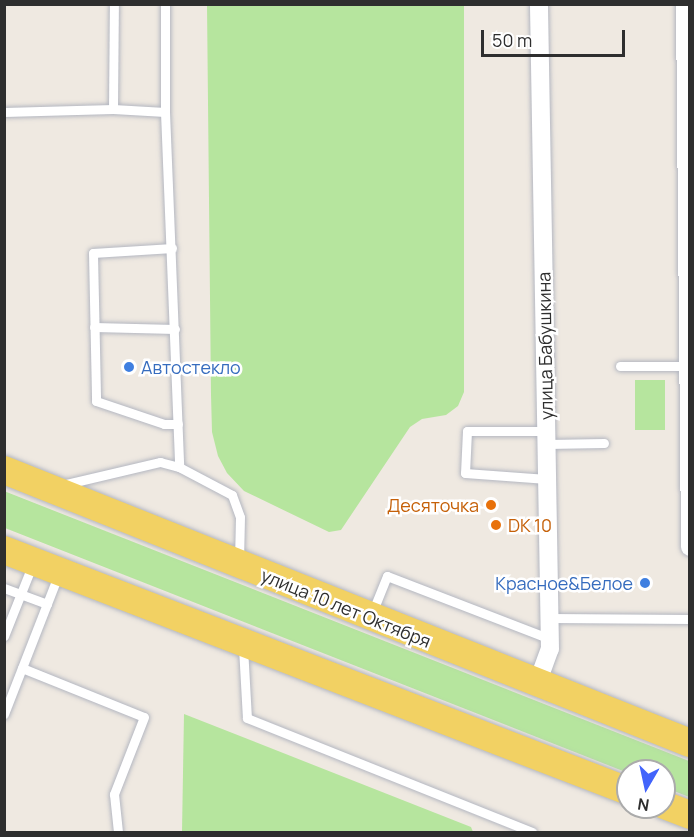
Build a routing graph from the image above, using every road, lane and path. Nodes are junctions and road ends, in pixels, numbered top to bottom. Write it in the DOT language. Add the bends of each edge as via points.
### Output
graph roads {
  1 [pos="114,4"];
  2 [pos="165,4"];
  3 [pos="539,4"];
  4 [pos="684,4"];
  5 [pos="113,109"];
  6 [pos="4,112"];
  7 [pos="165,112"];
  8 [pos="172,248"];
  9 [pos="94,327"];
  10 [pos="176,328"];
  11 [pos="620,366"];
  12 [pos="686,366"];
  13 [pos="178,424"];
  14 [pos="547,438"];
  15 [pos="604,443"];
  16 [pos="179,467"];
  17 [pos="4,470"];
  18 [pos="547,479"];
  19 [pos="52,488"];
  20 [pos="690,547"];
  21 [pos="4,550"];
  22 [pos="46,566"];
  23 [pos="239,566"];
  24 [pos="4,588"];
  25 [pos="22,595"];
  26 [pos="47,604"];
  27 [pos="370,618"];
  28 [pos="550,618"];
  29 [pos="690,619"];
  30 [pos="5,636"];
  31 [pos="550,639"];
  32 [pos="243,642"];
  33 [pos="22,668"];
  34 [pos="537,684"];
  35 [pos="4,714"];
  36 [pos="690,743"];
  37 [pos="616,786"];
  38 [pos="118,832"];
  39 [pos="532,832"];
  1 -- 5 [label="lane"];
  2 -- 7 [label="lane"];
  3 -- 14 [label="street, улица Бабушкина"];
  4 -- 12 [label="street"];
  5 -- 6 [label="lane"];
  5 -- 7 [label="lane"];
  7 -- 8 [label="lane"];
  8 -- 9 [label="lane" via="93,253"];
  8 -- 10 [label="lane"];
  9 -- 10 [label="lane"];
  9 -- 13 [label="lane" via="96,401 164,424"];
  10 -- 13 [label="lane"];
  11 -- 12 [label="lane"];
  12 -- 20 [label="street"];
  13 -- 16 [label="lane"];
  14 -- 15 [label="lane"];
  14 -- 18 [label="street, улица Бабушкина"];
  14 -- 18 [label="lane" via="467,431 465,473"];
  16 -- 19 [label="lane" via="160,462"];
  16 -- 23 [label="lane" via="232,495 240,517"];
  17 -- 19 [label="main road, улица 10 лет Октября"];
  18 -- 28 [label="street, улица Бабушкина"];
  19 -- 23 [label="main road, улица 10 лет Октября"];
  21 -- 22 [label="main road"];
  22 -- 25 [label="lane"];
  22 -- 26 [label="lane"];
  22 -- 32 [label="main road"];
  23 -- 27 [label="main road, улица 10 лет Октября"];
  24 -- 25 [label="lane"];
  25 -- 26 [label="lane"];
  25 -- 30 [label="lane"];
  26 -- 33 [label="lane"];
  27 -- 31 [label="lane" via="387,576"];
  27 -- 34 [label="main road, улица 10 лет Октября"];
  28 -- 29 [label="lane"];
  28 -- 31 [label="street, улица Бабушкина"];
  31 -- 34 [label="street, улица Бабушкина"];
  32 -- 37 [label="main road"];
  32 -- 39 [label="lane" via="247,718"];
  33 -- 35 [label="lane"];
  33 -- 38 [label="lane" via="144,717 114,795"];
  34 -- 36 [label="main road, улица 10 лет Октября"];
}
